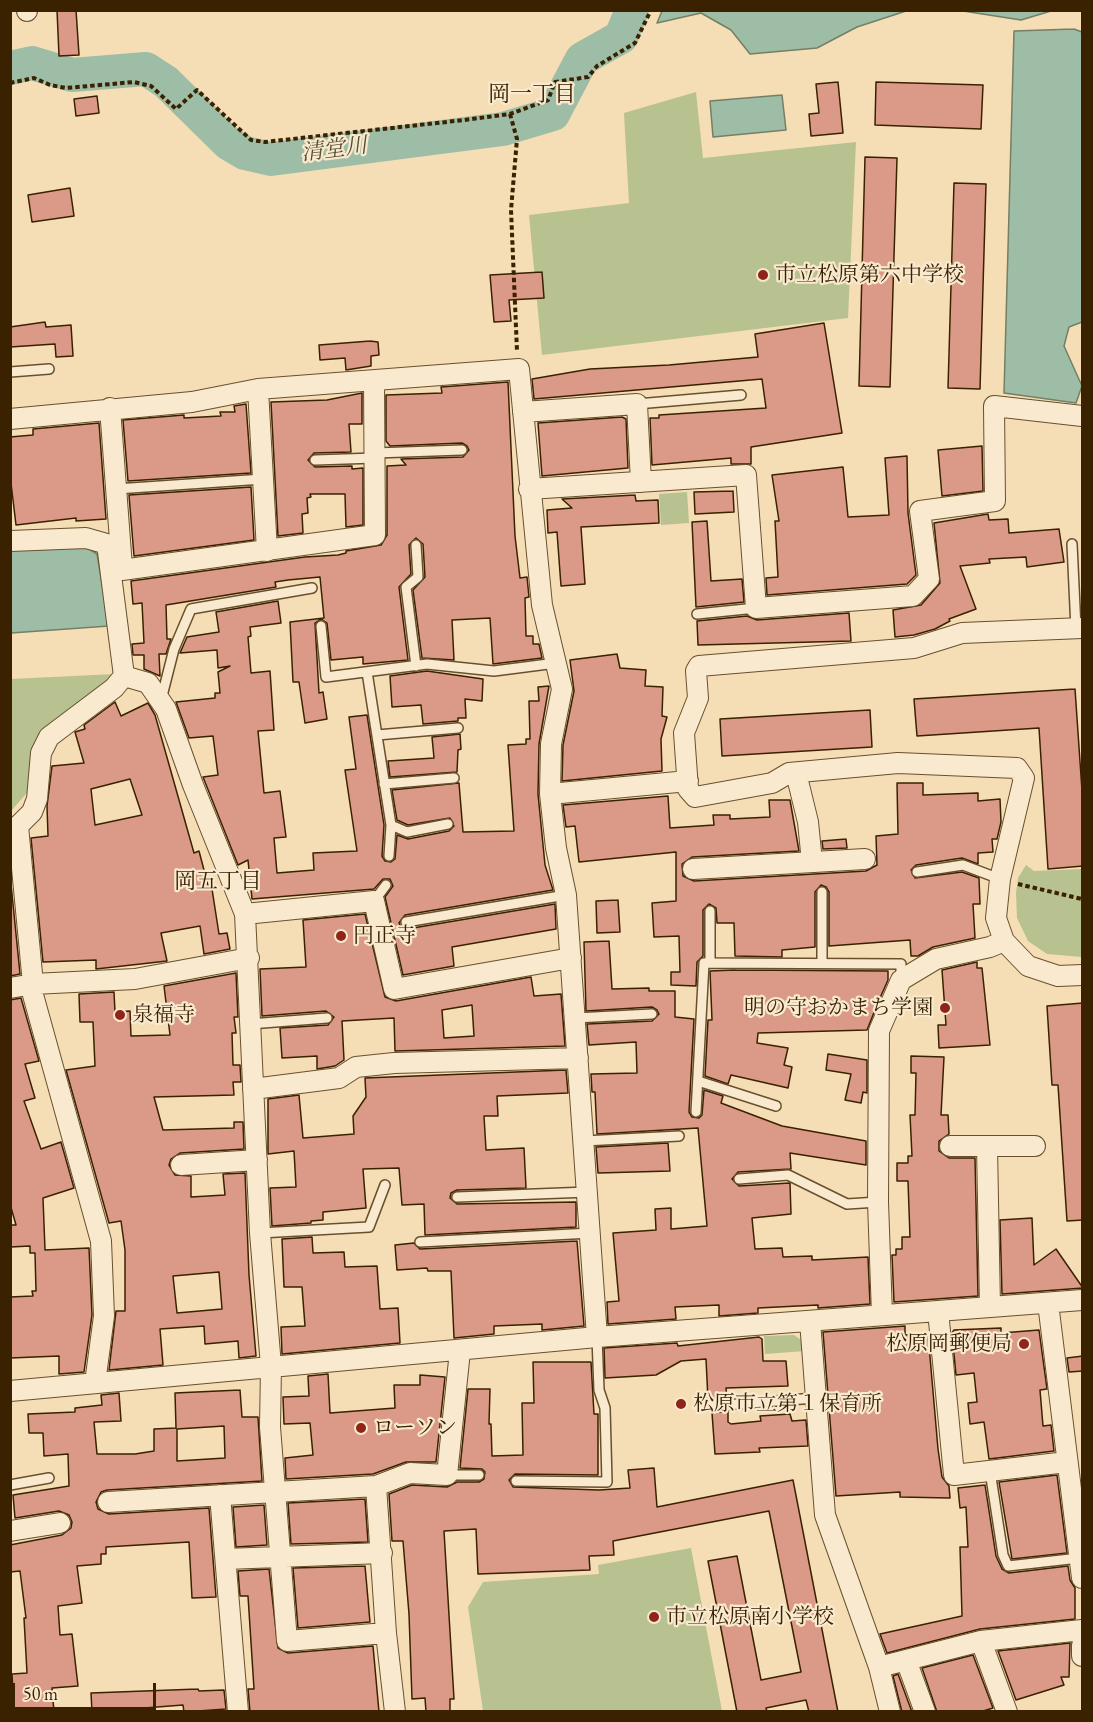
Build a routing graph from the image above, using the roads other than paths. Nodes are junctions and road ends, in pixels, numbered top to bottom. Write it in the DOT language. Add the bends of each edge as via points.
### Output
graph roads {
  1 [pos="49,369"];
  2 [pos="10,372"];
  3 [pos="374,382"];
  4 [pos="258,389"];
  5 [pos="741,395"];
  6 [pos="637,404"];
  7 [pos="110,408"];
  8 [pos="523,412"];
  9 [pos="1083,416"];
  10 [pos="10,419"];
  11 [pos="462,450"];
  12 [pos="375,455"];
  13 [pos="315,460"];
  14 [pos="263,479"];
  15 [pos="641,482"];
  16 [pos="116,489"];
  17 [pos="529,489"];
  18 [pos="10,541"];
  19 [pos="1072,544"];
  20 [pos="416,545"];
  21 [pos="267,550"];
  22 [pos="122,570"];
  23 [pos="1078,576"];
  24 [pos="312,588"];
  25 [pos="756,608"];
  26 [pos="697,614"];
  27 [pos="118,623"];
  28 [pos="321,626"];
  29 [pos="1079,628"];
  30 [pos="556,663"];
  31 [pos="416,666"];
  32 [pos="367,672"];
  33 [pos="124,676"];
  34 [pos="161,700"];
  35 [pos="458,728"];
  36 [pos="377,735"];
  37 [pos="796,773"];
  38 [pos="454,778"];
  39 [pos="688,781"];
  40 [pos="384,784"];
  41 [pos="550,794"];
  42 [pos="448,824"];
  43 [pos="391,825"];
  44 [pos="389,856"];
  45 [pos="866,860"];
  46 [pos="812,862"];
  47 [pos="693,868"];
  48 [pos="917,872"];
  49 [pos="1005,881"];
  50 [pos="387,885"];
  51 [pos="822,892"];
  52 [pos="566,895"];
  53 [pos="374,901"];
  54 [pos="710,911"];
  55 [pos="245,914"];
  56 [pos="406,922"];
  57 [pos="1004,941"];
  58 [pos="249,958"];
  59 [pos="571,958"];
  60 [pos="710,963"];
  61 [pos="822,963"];
  62 [pos="1083,975"];
  63 [pos="901,980"];
  64 [pos="31,984"];
  65 [pos="10,988"];
  66 [pos="652,1014"];
  67 [pos="327,1018"];
  68 [pos="575,1018"];
  69 [pos="250,1024"];
  70 [pos="578,1058"];
  71 [pos="698,1081"];
  72 [pos="253,1089"];
  73 [pos="776,1106"];
  74 [pos="696,1112"];
  75 [pos="679,1136"];
  76 [pos="584,1141"];
  77 [pos="950,1146"];
  78 [pos="987,1146"];
  79 [pos="1035,1146"];
  80 [pos="257,1160"];
  81 [pos="181,1165"];
  82 [pos="739,1179"];
  83 [pos="385,1185"];
  84 [pos="588,1192"];
  85 [pos="457,1197"];
  86 [pos="878,1202"];
  87 [pos="260,1233"];
  88 [pos="591,1233"];
  89 [pos="420,1242"];
  90 [pos="1083,1300"];
  91 [pos="1048,1303"];
  92 [pos="990,1307"];
  93 [pos="938,1311"];
  94 [pos="882,1315"];
  95 [pos="810,1321"];
  96 [pos="597,1337"];
  97 [pos="460,1351"];
  98 [pos="271,1366"];
  99 [pos="96,1383"];
  100 [pos="10,1391"];
  101 [pos="814,1398"];
  102 [pos="711,1406"];
  103 [pos="1067,1462"];
  104 [pos="990,1471"];
  105 [pos="447,1475"];
  106 [pos="479,1475"];
  107 [pos="49,1478"];
  108 [pos="516,1481"];
  109 [pos="10,1485"];
  110 [pos="376,1486"];
  111 [pos="277,1492"];
  112 [pos="220,1495"];
  113 [pos="108,1502"];
  114 [pos="60,1523"];
  115 [pos="10,1531"];
  116 [pos="382,1553"];
  117 [pos="280,1557"];
  118 [pos="1079,1558"];
  119 [pos="226,1559"];
  120 [pos="1083,1578"];
  121 [pos="1083,1630"];
  122 [pos="386,1633"];
  123 [pos="981,1641"];
  124 [pos="1083,1645"];
  125 [pos="1083,1656"];
  126 [pos="906,1660"];
  127 [pos="879,1667"];
  128 [pos="238,1712"];
  129 [pos="395,1712"];
  130 [pos="890,1712"];
  131 [pos="924,1712"];
  132 [pos="1007,1712"];
  1 -- 2 [label="lane"];
  3 -- 4 [label="street"];
  3 -- 8 [label="street" via="519,369"];
  3 -- 12 [label="street"];
  4 -- 7 [label="street" via="192,402"];
  4 -- 14 [label="street"];
  5 -- 6 [label="lane"];
  6 -- 8 [label="street"];
  6 -- 15 [label="street"];
  7 -- 10 [label="street"];
  7 -- 16 [label="street"];
  8 -- 17 [label="street"];
  9 -- 25 [label="street" via="994,406 995,501 920,511 929,579 913,596"];
  11 -- 12 [label="lane"];
  12 -- 13 [label="lane"];
  12 -- 21 [label="street" via="375,535"];
  14 -- 16 [label="lane"];
  14 -- 21 [label="street"];
  15 -- 17 [label="street"];
  15 -- 25 [label="street" via="746,475"];
  16 -- 22 [label="street"];
  17 -- 30 [label="street" via="542,605"];
  18 -- 27 [label="street" via="86,538 107,544"];
  19 -- 23 [label="lane"];
  20 -- 31 [label="lane" via="418,577 406,587"];
  21 -- 22 [label="street"];
  22 -- 27 [label="street" via="124,598"];
  23 -- 29 [label="lane"];
  24 -- 34 [label="lane" via="190,609 174,649"];
  25 -- 26 [label="lane"];
  27 -- 33 [label="street"];
  28 -- 32 [label="lane" via="326,677"];
  29 -- 39 [label="street" via="962,633 914,648 699,666 698,698 684,733"];
  30 -- 31 [label="lane" via="494,671"];
  30 -- 41 [label="street" via="562,689 551,744"];
  31 -- 32 [label="lane"];
  32 -- 36 [label="lane"];
  33 -- 34 [label="street" via="148,683"];
  33 -- 64 [label="street" via="49,737 41,753 32,812 18,826"];
  34 -- 55 [label="street"];
  35 -- 36 [label="lane"];
  36 -- 40 [label="lane"];
  37 -- 39 [label="street" via="772,783 694,797"];
  37 -- 46 [label="street" via="808,822"];
  37 -- 49 [label="street" via="898,763 1017,768 1024,778"];
  38 -- 40 [label="lane"];
  39 -- 41 [label="street"];
  40 -- 43 [label="lane"];
  41 -- 52 [label="street"];
  42 -- 43 [label="lane" via="407,832"];
  43 -- 44 [label="lane"];
  45 -- 46 [label="street"];
  46 -- 47 [label="street"];
  48 -- 49 [label="lane" via="963,865"];
  49 -- 57 [label="street" via="996,918"];
  50 -- 53 [label="lane"];
  51 -- 61 [label="lane"];
  52 -- 56 [label="lane"];
  52 -- 59 [label="street"];
  53 -- 55 [label="street"];
  53 -- 59 [label="street" via="394,989"];
  54 -- 60 [label="lane"];
  55 -- 58 [label="street"];
  57 -- 62 [label="street" via="1029,966 1058,976"];
  57 -- 63 [label="street" via="936,959"];
  58 -- 64 [label="street" via="135,979"];
  58 -- 69 [label="street"];
  59 -- 68 [label="street"];
  60 -- 61 [label="lane"];
  60 -- 71 [label="lane" via="704,963"];
  61 -- 63 [label="lane" via="901,964"];
  63 -- 86 [label="street" via="879,1031"];
  64 -- 65 [label="street"];
  64 -- 99 [label="street" via="101,1241 104,1316"];
  66 -- 68 [label="lane"];
  67 -- 69 [label="lane"];
  68 -- 70 [label="street"];
  69 -- 72 [label="street"];
  70 -- 72 [label="street" via="394,1063 356,1067 339,1078"];
  70 -- 76 [label="street"];
  71 -- 73 [label="lane"];
  71 -- 74 [label="lane"];
  72 -- 80 [label="street"];
  75 -- 76 [label="lane"];
  76 -- 84 [label="street"];
  77 -- 78 [label="street"];
  78 -- 79 [label="street"];
  78 -- 92 [label="street"];
  80 -- 81 [label="street"];
  80 -- 87 [label="street"];
  82 -- 86 [label="lane" via="788,1175 847,1204"];
  83 -- 87 [label="lane" via="369,1227"];
  84 -- 85 [label="lane"];
  84 -- 88 [label="street"];
  86 -- 94 [label="street"];
  87 -- 98 [label="street"];
  88 -- 89 [label="lane"];
  88 -- 96 [label="street"];
  90 -- 91 [label="street"];
  91 -- 92 [label="street"];
  91 -- 103 [label="street"];
  92 -- 93 [label="street"];
  93 -- 94 [label="street"];
  93 -- 104 [label="street" via="954,1475"];
  94 -- 95 [label="street"];
  95 -- 96 [label="street"];
  95 -- 101 [label="street"];
  96 -- 97 [label="street"];
  96 -- 108 [label="lane" via="599,1390 605,1408 607,1482"];
  97 -- 98 [label="street"];
  97 -- 105 [label="street"];
  98 -- 99 [label="street"];
  98 -- 111 [label="street" via="270,1426"];
  99 -- 100 [label="street"];
  101 -- 102 [label="lane"];
  101 -- 127 [label="street" via="825,1515"];
  103 -- 104 [label="street"];
  103 -- 118 [label="street"];
  104 -- 118 [label="lane" via="1008,1566"];
  105 -- 106 [label="lane"];
  105 -- 110 [label="street" via="410,1473"];
  107 -- 109 [label="lane"];
  110 -- 111 [label="street"];
  110 -- 116 [label="street"];
  111 -- 112 [label="street"];
  111 -- 117 [label="street"];
  112 -- 113 [label="street"];
  112 -- 119 [label="street"];
  114 -- 115 [label="street"];
  116 -- 117 [label="street"];
  116 -- 122 [label="street"];
  117 -- 119 [label="street"];
  117 -- 122 [label="street" via="287,1641"];
  118 -- 120 [label="street"];
  119 -- 128 [label="street"];
  121 -- 123 [label="street"];
  122 -- 129 [label="street"];
  123 -- 126 [label="street"];
  123 -- 132 [label="street"];
  124 -- 125 [label="street"];
  126 -- 127 [label="street"];
  126 -- 131 [label="street"];
  127 -- 130 [label="street"];
}
